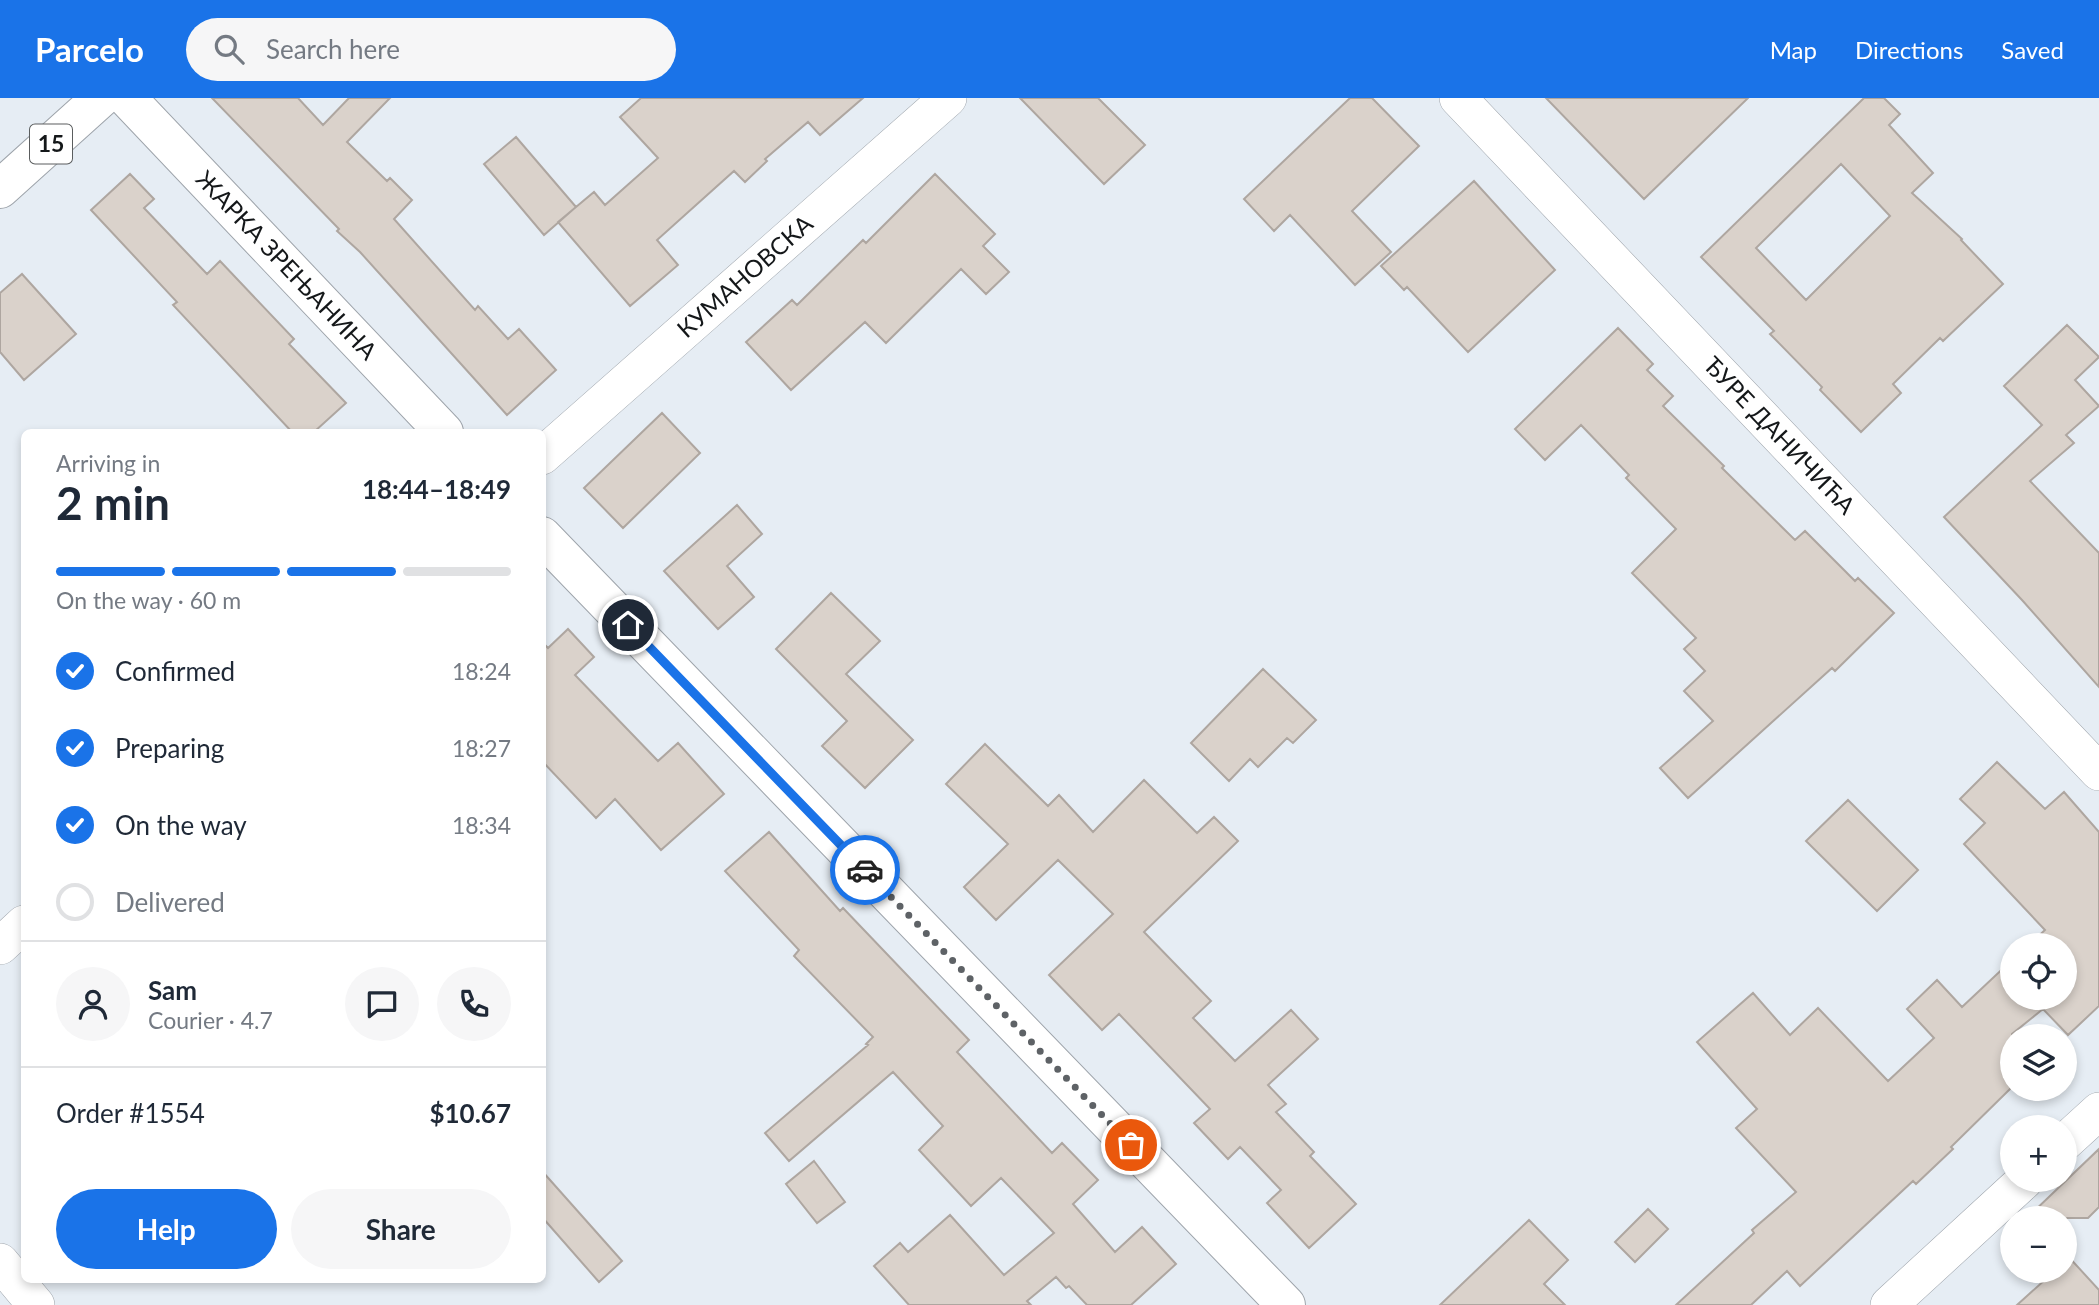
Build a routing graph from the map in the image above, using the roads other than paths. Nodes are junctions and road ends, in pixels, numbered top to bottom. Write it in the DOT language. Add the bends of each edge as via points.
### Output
graph roads {
  1 [pos="101,98"];
  2 [pos="127,98"];
  3 [pos="948,98"];
  4 [pos="1458,98"];
  5 [pos="0,189"];
  6 [pos="440,429"];
  7 [pos="546,452"];
  8 [pos="546,540"];
  9 [pos="2099,772"];
  10 [pos="21,927"];
  11 [pos="0,946"];
  12 [pos="2099,1111"];
  13 [pos="2077,1131"];
  14 [pos="2012,1192"];
  15 [pos="0,1262"];
  16 [pos="36,1305"];
  17 [pos="1286,1305"];
  18 [pos="1889,1305"];
  1 -- 5 [label="street, 15"];
  2 -- 6 [label="street, ЖАРКА ЗРЕЊАНИНА"];
  3 -- 7 [label="street, КУМАНОВСКА"];
  4 -- 9 [label="street, ЂУРЕ ДАНИЧИЋА"];
  8 -- 17 [label="street"];
  10 -- 11 [label="street"];
  12 -- 13 [label="street"];
  14 -- 18 [label="street"];
  15 -- 16 [label="street"];
}
